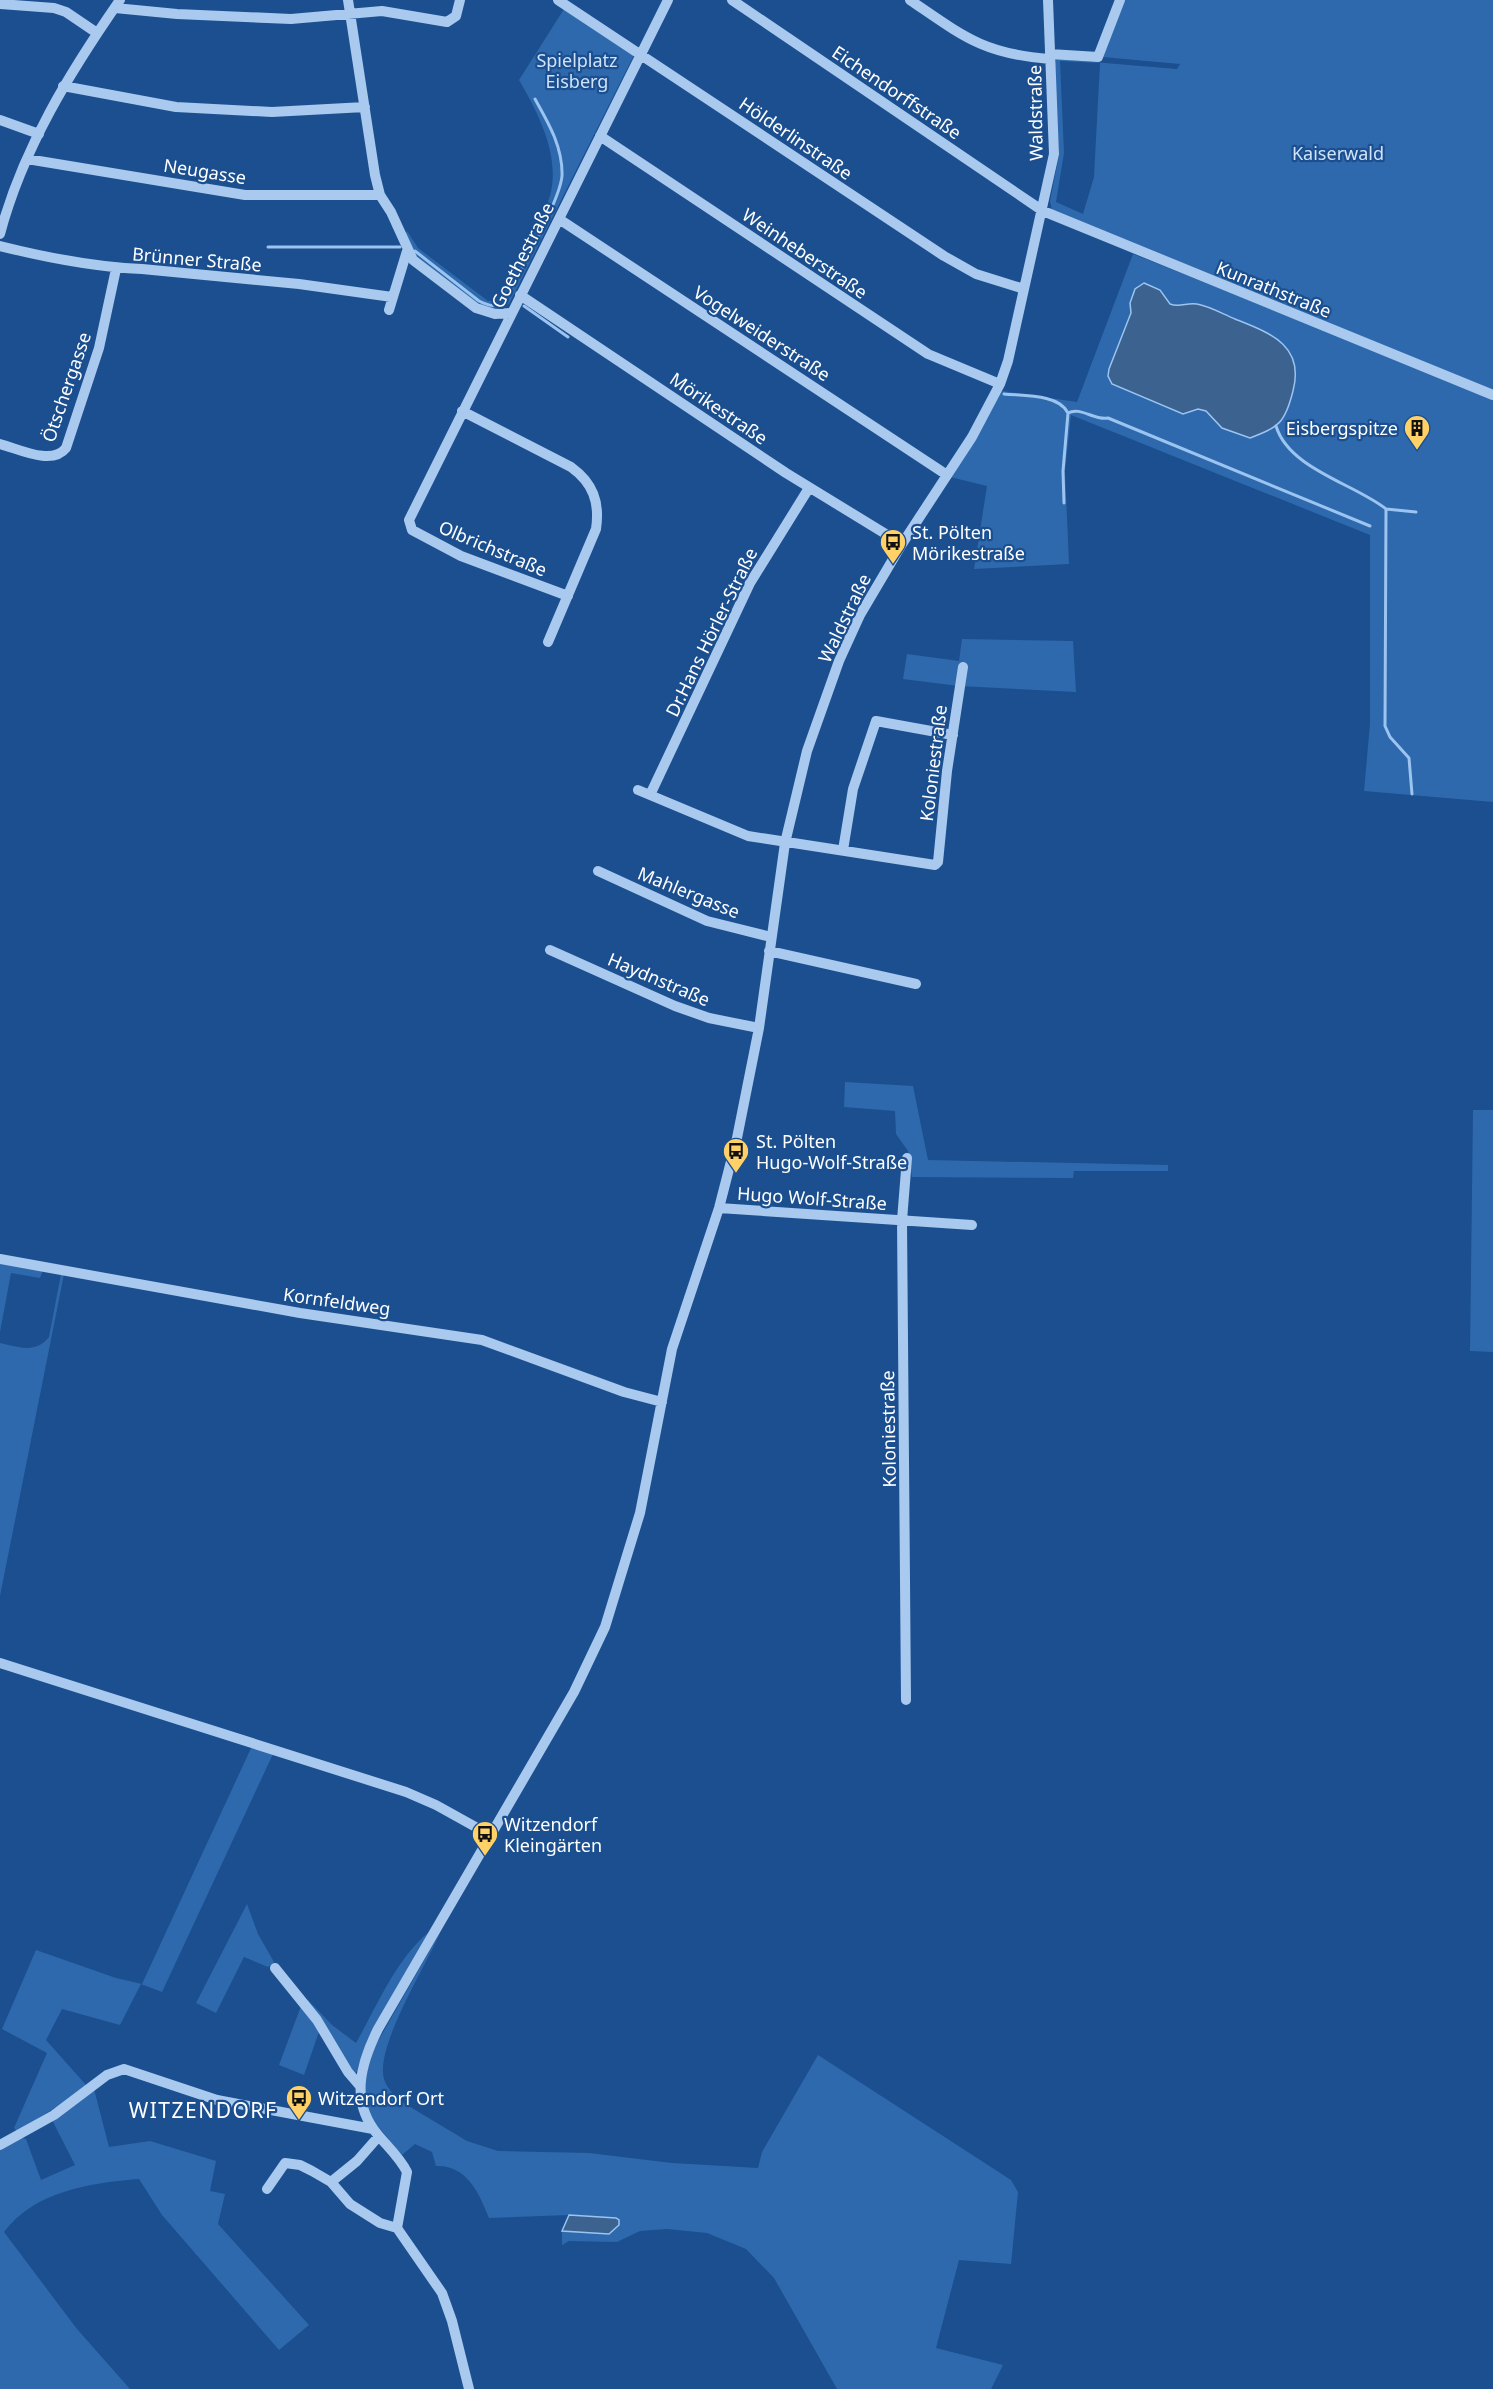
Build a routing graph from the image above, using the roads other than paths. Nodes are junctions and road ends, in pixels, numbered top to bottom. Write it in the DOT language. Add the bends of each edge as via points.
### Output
graph roads {
  1 [pos="348,0"];
  2 [pos="460,0"];
  3 [pos="558,0"];
  4 [pos="668,0"];
  5 [pos="732,0"];
  6 [pos="910,0"];
  7 [pos="1048,0"];
  8 [pos="1120,0"];
  9 [pos="0,4"];
  10 [pos="118,4"];
  11 [pos="351,14"];
  12 [pos="98,33"];
  13 [pos="641,55"];
  14 [pos="1050,56"];
  15 [pos="63,86"];
  16 [pos="365,107"];
  17 [pos="0,120"];
  18 [pos="39,134"];
  19 [pos="600,136"];
  20 [pos="27,159"];
  21 [pos="380,195"];
  22 [pos="1043,211"];
  23 [pos="559,219"];
  24 [pos="1,226"];
  25 [pos="0,246"];
  26 [pos="407,250"];
  27 [pos="116,269"];
  28 [pos="1024,289"];
  29 [pos="520,295"];
  30 [pos="392,297"];
  31 [pos="389,310"];
  32 [pos="511,313"];
  33 [pos="1000,384"];
  34 [pos="1493,395"];
  35 [pos="462,411"];
  36 [pos="0,444"];
  37 [pos="947,475"];
  38 [pos="809,488"];
  39 [pos="408,526"];
  40 [pos="902,544"];
  41 [pos="568,596"];
  42 [pos="548,642"];
  43 [pos="963,667"];
  44 [pos="953,735"];
  45 [pos="638,790"];
  46 [pos="650,795"];
  47 [pos="785,843"];
  48 [pos="843,850"];
  49 [pos="597,871"];
  50 [pos="771,937"];
  51 [pos="550,950"];
  52 [pos="769,951"];
  53 [pos="916,984"];
  54 [pos="759,1028"];
  55 [pos="907,1158"];
  56 [pos="719,1208"];
  57 [pos="902,1220"];
  58 [pos="972,1225"];
  59 [pos="0,1259"];
  60 [pos="662,1402"];
  61 [pos="0,1663"];
  62 [pos="906,1701"];
  63 [pos="490,1835"];
  64 [pos="275,1968"];
  65 [pos="360,2086"];
  66 [pos="376,2132"];
  67 [pos="0,2145"];
  68 [pos="331,2182"];
  69 [pos="267,2189"];
  70 [pos="397,2228"];
  71 [pos="469,2389"];
  1 -- 11 [label="street"];
  2 -- 11 [label="street" via="453,20 440,22 382,11"];
  3 -- 13 [label="street, Hölderlinstraße"];
  4 -- 13 [label="street, Goethestraße"];
  5 -- 22 [label="street, Eichendorffstraße"];
  6 -- 14 [label="street" via="991,50 1017,56"];
  7 -- 14 [label="street, Waldstraße"];
  8 -- 14 [label="street" via="1098,57"];
  9 -- 12 [label="street" via="54,8"];
  10 -- 11 [label="street" via="177,14 291,19"];
  10 -- 12 [label="street"];
  11 -- 16 [label="street"];
  12 -- 15 [label="street"];
  13 -- 19 [label="street, Goethestraße"];
  13 -- 28 [label="street, Hölderlinstraße" via="944,256 976,274"];
  14 -- 22 [label="street, Waldstraße" via="1054,154"];
  15 -- 16 [label="street" via="176,107 272,112"];
  15 -- 18 [label="street"];
  16 -- 21 [label="street"];
  17 -- 18 [label="street"];
  18 -- 20 [label="street"];
  19 -- 23 [label="street, Goethestraße"];
  19 -- 33 [label="street, Weinheberstraße" via="928,354"];
  20 -- 21 [label="street, Neugasse" via="245,195"];
  20 -- 24 [label="street"];
  21 -- 26 [label="street"];
  22 -- 28 [label="street, Waldstraße"];
  22 -- 34 [label="street, Kunrathstraße"];
  23 -- 29 [label="street, Goethestraße"];
  23 -- 37 [label="street, Vogelweiderstraße"];
  25 -- 27 [label="street, Brünner Straße" via="69,263"];
  26 -- 30 [label="street"];
  26 -- 32 [label="street" via="422,268 476,308 495,314"];
  27 -- 30 [label="street, Brünner Straße" via="299,284"];
  27 -- 36 [label="street, Ötschergasse" via="99,348 66,448 49,457"];
  28 -- 33 [label="street, Waldstraße"];
  29 -- 32 [label="street, Goethestraße"];
  29 -- 38 [label="street, Mörikestraße"];
  30 -- 31 [label="street"];
  32 -- 35 [label="street, Goethestraße"];
  33 -- 37 [label="street, Waldstraße"];
  35 -- 39 [label="street, Goethestraße"];
  35 -- 41 [label="street" via="570,467 592,488 598,515 596,529"];
  37 -- 40 [label="street, Waldstraße"];
  38 -- 40 [label="street, Mörikestraße"];
  38 -- 46 [label="street, Dr.Hans Hörler-Straße" via="750,583"];
  39 -- 41 [label="street, Olbrichstraße" via="461,556"];
  40 -- 47 [label="street, Waldstraße" via="864,608 839,661 807,751"];
  41 -- 42 [label="street"];
  43 -- 44 [label="street, Koloniestraße"];
  44 -- 48 [label="street" via="876,721 853,789"];
  44 -- 48 [label="street, Koloniestraße" via="938,862 935,865"];
  45 -- 46 [label="street"];
  46 -- 47 [label="street" via="729,830"];
  47 -- 48 [label="street"];
  47 -- 50 [label="street, Waldstraße"];
  49 -- 50 [label="street, Mahlergasse" via="707,921"];
  50 -- 52 [label="street, Waldstraße"];
  51 -- 54 [label="street, Haydnstraße" via="675,1006"];
  52 -- 53 [label="street"];
  52 -- 54 [label="street, Waldstraße"];
  54 -- 56 [label="street, Waldstraße"];
  55 -- 57 [label="street, Koloniestraße"];
  56 -- 57 [label="street, Hugo Wolf-Straße"];
  56 -- 60 [label="street, Waldstraße" via="672,1349"];
  57 -- 58 [label="street, Hugo Wolf-Straße"];
  57 -- 62 [label="street, Koloniestraße"];
  59 -- 60 [label="street, Kornfeldweg" via="300,1313 473,1338"];
  60 -- 63 [label="street, Waldstraße" via="640,1513 605,1628 581,1678"];
  61 -- 63 [label="street" via="406,1792"];
  63 -- 65 [label="street, Waldstraße" via="378,2030 364,2061"];
  64 -- 65 [label="street" via="317,2020"];
  65 -- 66 [label="street" via="363,2108"];
  66 -- 67 [label="street" via="217,2100 124,2069 107,2075 54,2115"];
  66 -- 68 [label="street" via="357,2161"];
  66 -- 70 [label="street" via="407,2172"];
  68 -- 69 [label="street" via="290,2163 281,2167"];
  68 -- 70 [label="street" via="350,2204 380,2223"];
  70 -- 71 [label="street" via="444,2300"];
}
